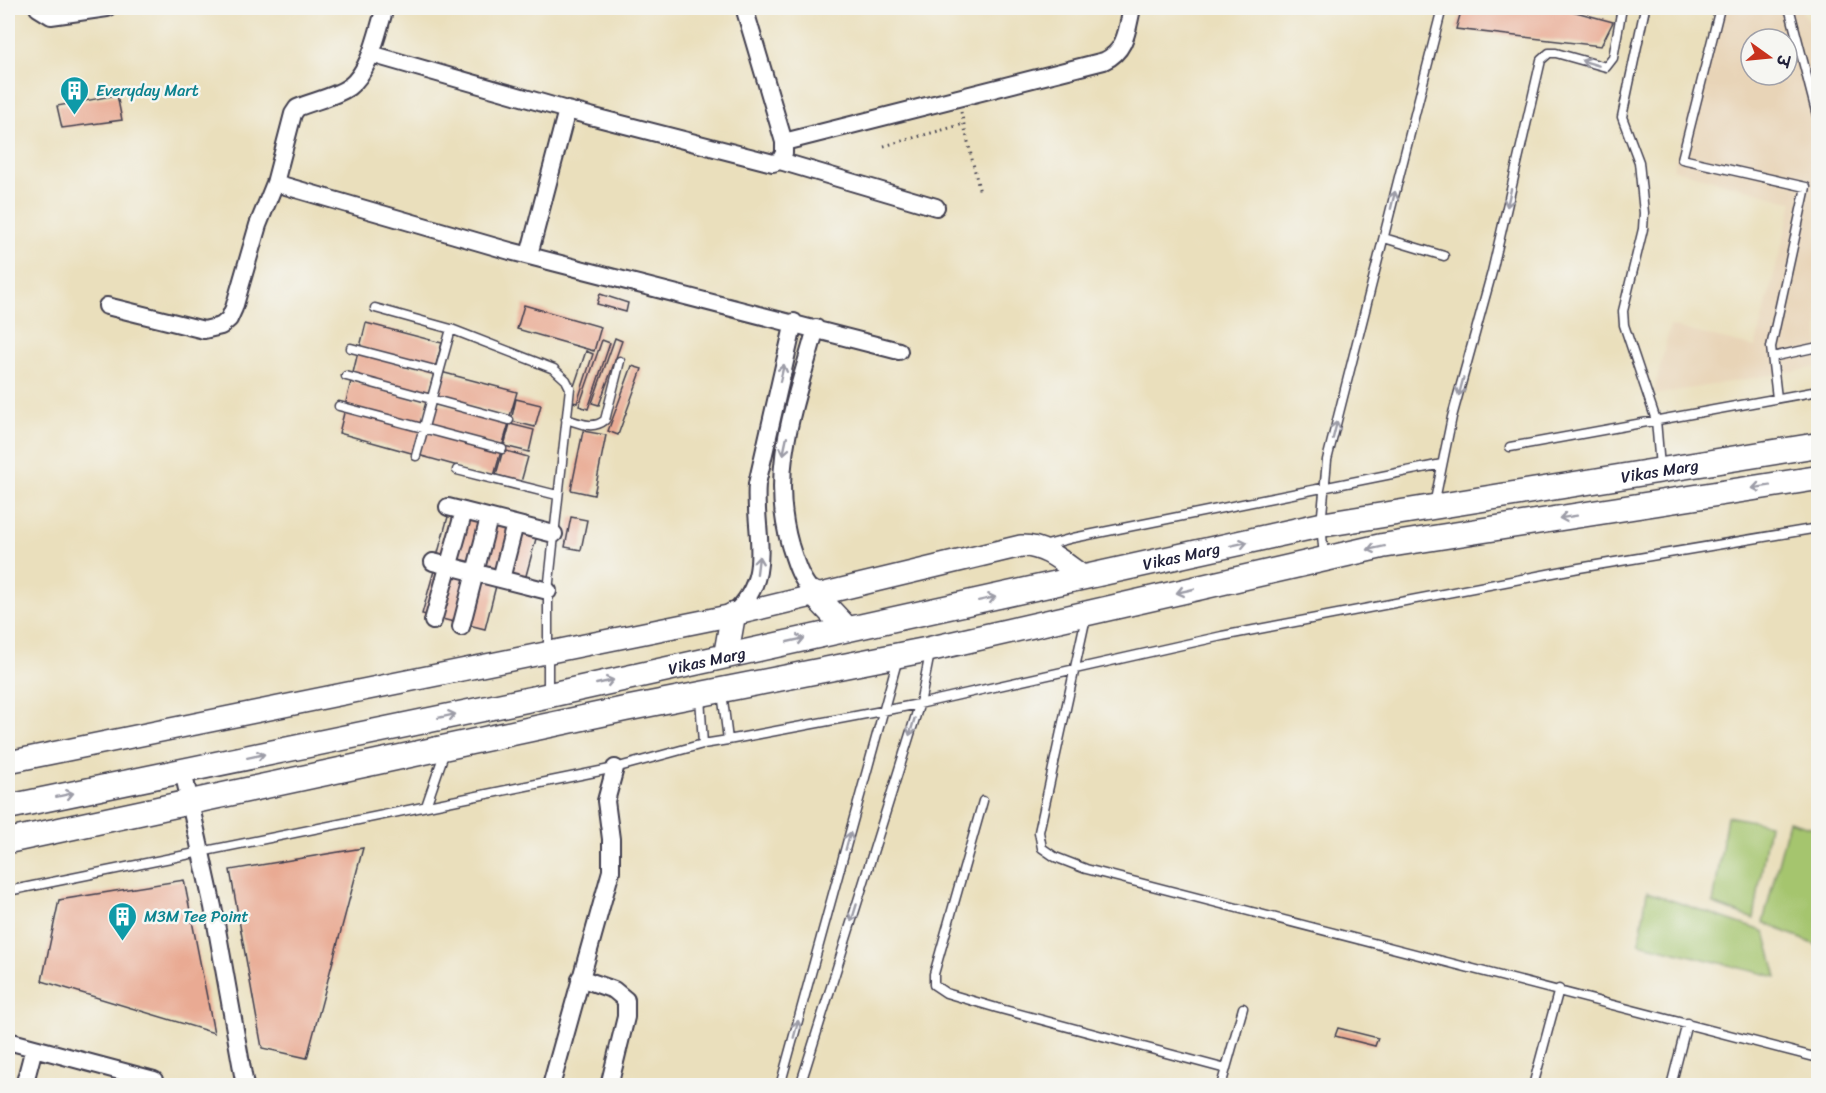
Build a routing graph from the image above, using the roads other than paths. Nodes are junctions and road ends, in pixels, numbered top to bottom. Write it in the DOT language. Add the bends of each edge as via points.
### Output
graph roads {
  1 [pos="38,8"];
  2 [pos="107,8"];
  3 [pos="385,8"];
  4 [pos="748,8"];
  5 [pos="1132,8"];
  6 [pos="1442,8"];
  7 [pos="1622,8"];
  8 [pos="1645,8"];
  9 [pos="1720,8"];
  10 [pos="1787,8"];
  11 [pos="370,54"];
  12 [pos="567,110"];
  13 [pos="1818,118"];
  14 [pos="784,142"];
  15 [pos="780,161"];
  16 [pos="275,183"];
  17 [pos="936,207"];
  18 [pos="1384,238"];
  19 [pos="529,255"];
  20 [pos="1444,256"];
  21 [pos="106,306"];
  22 [pos="375,308"];
  23 [pos="794,322"];
  24 [pos="816,328"];
  25 [pos="450,329"];
  26 [pos="1818,347"];
  27 [pos="351,348"];
  28 [pos="899,351"];
  29 [pos="1772,357"];
  30 [pos="621,360"];
  31 [pos="439,371"];
  32 [pos="346,376"];
  33 [pos="1818,391"];
  34 [pos="1777,398"];
  35 [pos="431,399"];
  36 [pos="339,406"];
  37 [pos="566,419"];
  38 [pos="508,420"];
  39 [pos="1656,420"];
  40 [pos="424,428"];
  41 [pos="1818,444"];
  42 [pos="1510,447"];
  43 [pos="502,449"];
  44 [pos="416,456"];
  45 [pos="1442,464"];
  46 [pos="457,470"];
  47 [pos="1660,470"];
  48 [pos="1818,478"];
  49 [pos="1323,487"];
  50 [pos="557,495"];
  51 [pos="1434,505"];
  52 [pos="785,516"];
  53 [pos="489,518"];
  54 [pos="758,520"];
  55 [pos="515,524"];
  56 [pos="1321,525"];
  57 [pos="1818,528"];
  58 [pos="554,534"];
  59 [pos="1038,548"];
  60 [pos="1324,560"];
  61 [pos="441,564"];
  62 [pos="475,572"];
  63 [pos="1085,578"];
  64 [pos="501,579"];
  65 [pos="548,591"];
  66 [pos="814,594"];
  67 [pos="1087,614"];
  68 [pos="733,615"];
  69 [pos="433,621"];
  70 [pos="461,627"];
  71 [pos="846,628"];
  72 [pos="930,650"];
  73 [pos="549,651"];
  74 [pos="726,655"];
  75 [pos="898,656"];
  76 [pos="1076,668"];
  77 [pos="711,692"];
  78 [pos="548,695"];
  79 [pos="919,704"];
  80 [pos="884,710"];
  81 [pos="728,741"];
  82 [pos="703,744"];
  83 [pos="446,747"];
  84 [pos="8,762"];
  85 [pos="615,768"];
  86 [pos="183,771"];
  87 [pos="983,801"];
  88 [pos="190,803"];
  89 [pos="426,806"];
  90 [pos="8,807"];
  91 [pos="8,841"];
  92 [pos="200,851"];
  93 [pos="8,891"];
  94 [pos="580,978"];
  95 [pos="1559,989"];
  96 [pos="1243,1008"];
  97 [pos="1687,1023"];
  98 [pos="8,1041"];
  99 [pos="34,1048"];
  100 [pos="1818,1058"];
  101 [pos="1226,1068"];
  102 [pos="154,1080"];
  103 [pos="24,1086"];
  104 [pos="245,1086"];
  105 [pos="550,1086"];
  106 [pos="609,1086"];
  107 [pos="780,1086"];
  108 [pos="801,1086"];
  109 [pos="1221,1086"];
  110 [pos="1533,1086"];
  111 [pos="1671,1086"];
  1 -- 2 [label="street" via="51,16"];
  3 -- 11 [label="street"];
  4 -- 14 [label="street" via="746,14"];
  5 -- 14 [label="street" via="1122,47 1116,56 1104,61"];
  18 -- 6 [label="lane, one-way"];
  7 -- 45 [label="lane, one-way" via="1614,58 1606,67 1556,52 1541,60"];
  8 -- 39 [label="lane" via="1622,117 1639,162 1644,213 1623,311"];
  9 -- 29 [label="lane" via="1682,159 1806,187 1778,308"];
  10 -- 13 [label="lane"];
  11 -- 12 [label="street"];
  11 -- 16 [label="street" via="349,87 297,108"];
  12 -- 15 [label="street" via="755,159"];
  12 -- 19 [label="street"];
  14 -- 15 [label="street"];
  15 -- 17 [label="street"];
  16 -- 19 [label="street"];
  16 -- 21 [label="street" via="258,225 234,308 221,326 204,330"];
  18 -- 20 [label="lane"];
  49 -- 18 [label="lane, one-way"];
  19 -- 23 [label="street"];
  22 -- 25 [label="lane"];
  23 -- 24 [label="street"];
  54 -- 23 [label="street, one-way" via="757,484"];
  24 -- 28 [label="street"];
  24 -- 52 [label="street, one-way" via="781,464"];
  25 -- 31 [label="lane"];
  25 -- 37 [label="lane" via="554,369 570,388"];
  26 -- 29 [label="lane"];
  27 -- 31 [label="lane"];
  29 -- 34 [label="lane"];
  30 -- 37 [label="lane" via="605,420 589,425"];
  31 -- 35 [label="lane"];
  32 -- 35 [label="lane"];
  33 -- 34 [label="lane"];
  34 -- 39 [label="lane"];
  35 -- 38 [label="lane"];
  35 -- 40 [label="lane"];
  36 -- 40 [label="lane"];
  37 -- 50 [label="lane"];
  39 -- 42 [label="lane"];
  39 -- 47 [label="lane"];
  40 -- 43 [label="lane"];
  40 -- 44 [label="lane"];
  41 -- 47 [label="main road, Vikas Marg"];
  45 -- 49 [label="lane"];
  45 -- 51 [label="lane"];
  46 -- 50 [label="lane"];
  47 -- 51 [label="main road, Vikas Marg"];
  48 -- 60 [label="main road, one-way" via="1382,546"];
  49 -- 56 [label="lane"];
  49 -- 59 [label="lane"];
  50 -- 58 [label="lane"];
  51 -- 56 [label="main road, Vikas Marg"];
  52 -- 54 [label="street"];
  52 -- 66 [label="street" via="798,572"];
  53 -- 55 [label="street"];
  53 -- 61 [label="street" via="456,509"];
  53 -- 62 [label="street"];
  68 -- 54 [label="street, one-way" via="749,600 755,585"];
  55 -- 58 [label="street"];
  55 -- 64 [label="street"];
  56 -- 60 [label="lane"];
  63 -- 56 [label="main road, Vikas Marg, one-way"];
  57 -- 76 [label="lane" via="1579,568"];
  58 -- 65 [label="lane"];
  59 -- 63 [label="street"];
  59 -- 66 [label="street" via="1021,546"];
  60 -- 67 [label="main road, one-way"];
  61 -- 62 [label="street"];
  61 -- 69 [label="street"];
  62 -- 64 [label="street"];
  62 -- 70 [label="street"];
  71 -- 63 [label="main road, Vikas Marg, one-way"];
  64 -- 65 [label="street"];
  65 -- 73 [label="lane"];
  66 -- 68 [label="street"];
  66 -- 71 [label="main road"];
  67 -- 72 [label="main road"];
  67 -- 76 [label="lane"];
  68 -- 73 [label="street"];
  68 -- 74 [label="main road"];
  74 -- 71 [label="main road, Vikas Marg, one-way"];
  72 -- 75 [label="main road"];
  72 -- 79 [label="lane"];
  73 -- 78 [label="lane"];
  73 -- 84 [label="street"];
  78 -- 74 [label="main road, Vikas Marg, one-way"];
  75 -- 77 [label="main road"];
  75 -- 80 [label="lane"];
  76 -- 79 [label="lane"];
  76 -- 95 [label="lane" via="1039,832 1042,848 1055,857"];
  77 -- 81 [label="lane"];
  77 -- 82 [label="lane"];
  77 -- 83 [label="main road"];
  86 -- 78 [label="main road, Vikas Marg, one-way"];
  79 -- 80 [label="lane"];
  79 -- 108 [label="lane, one-way"];
  80 -- 81 [label="lane"];
  107 -- 80 [label="lane, one-way"];
  81 -- 82 [label="lane"];
  82 -- 85 [label="lane"];
  83 -- 88 [label="main road"];
  83 -- 89 [label="lane"];
  85 -- 89 [label="lane"];
  85 -- 94 [label="street" via="606,801 611,871"];
  86 -- 88 [label="street"];
  90 -- 86 [label="main road, Vikas Marg, one-way"];
  87 -- 101 [label="lane" via="934,985 946,993 987,1005"];
  88 -- 91 [label="main road"];
  88 -- 92 [label="street"];
  89 -- 92 [label="lane"];
  92 -- 93 [label="lane"];
  92 -- 104 [label="street"];
  94 -- 105 [label="street"];
  94 -- 106 [label="street" via="614,990 626,1000 626,1017"];
  95 -- 97 [label="lane"];
  95 -- 110 [label="lane"];
  96 -- 101 [label="lane"];
  97 -- 100 [label="lane"];
  97 -- 111 [label="lane"];
  98 -- 99 [label="street"];
  99 -- 102 [label="street"];
  99 -- 103 [label="street"];
  101 -- 109 [label="lane"];
}
